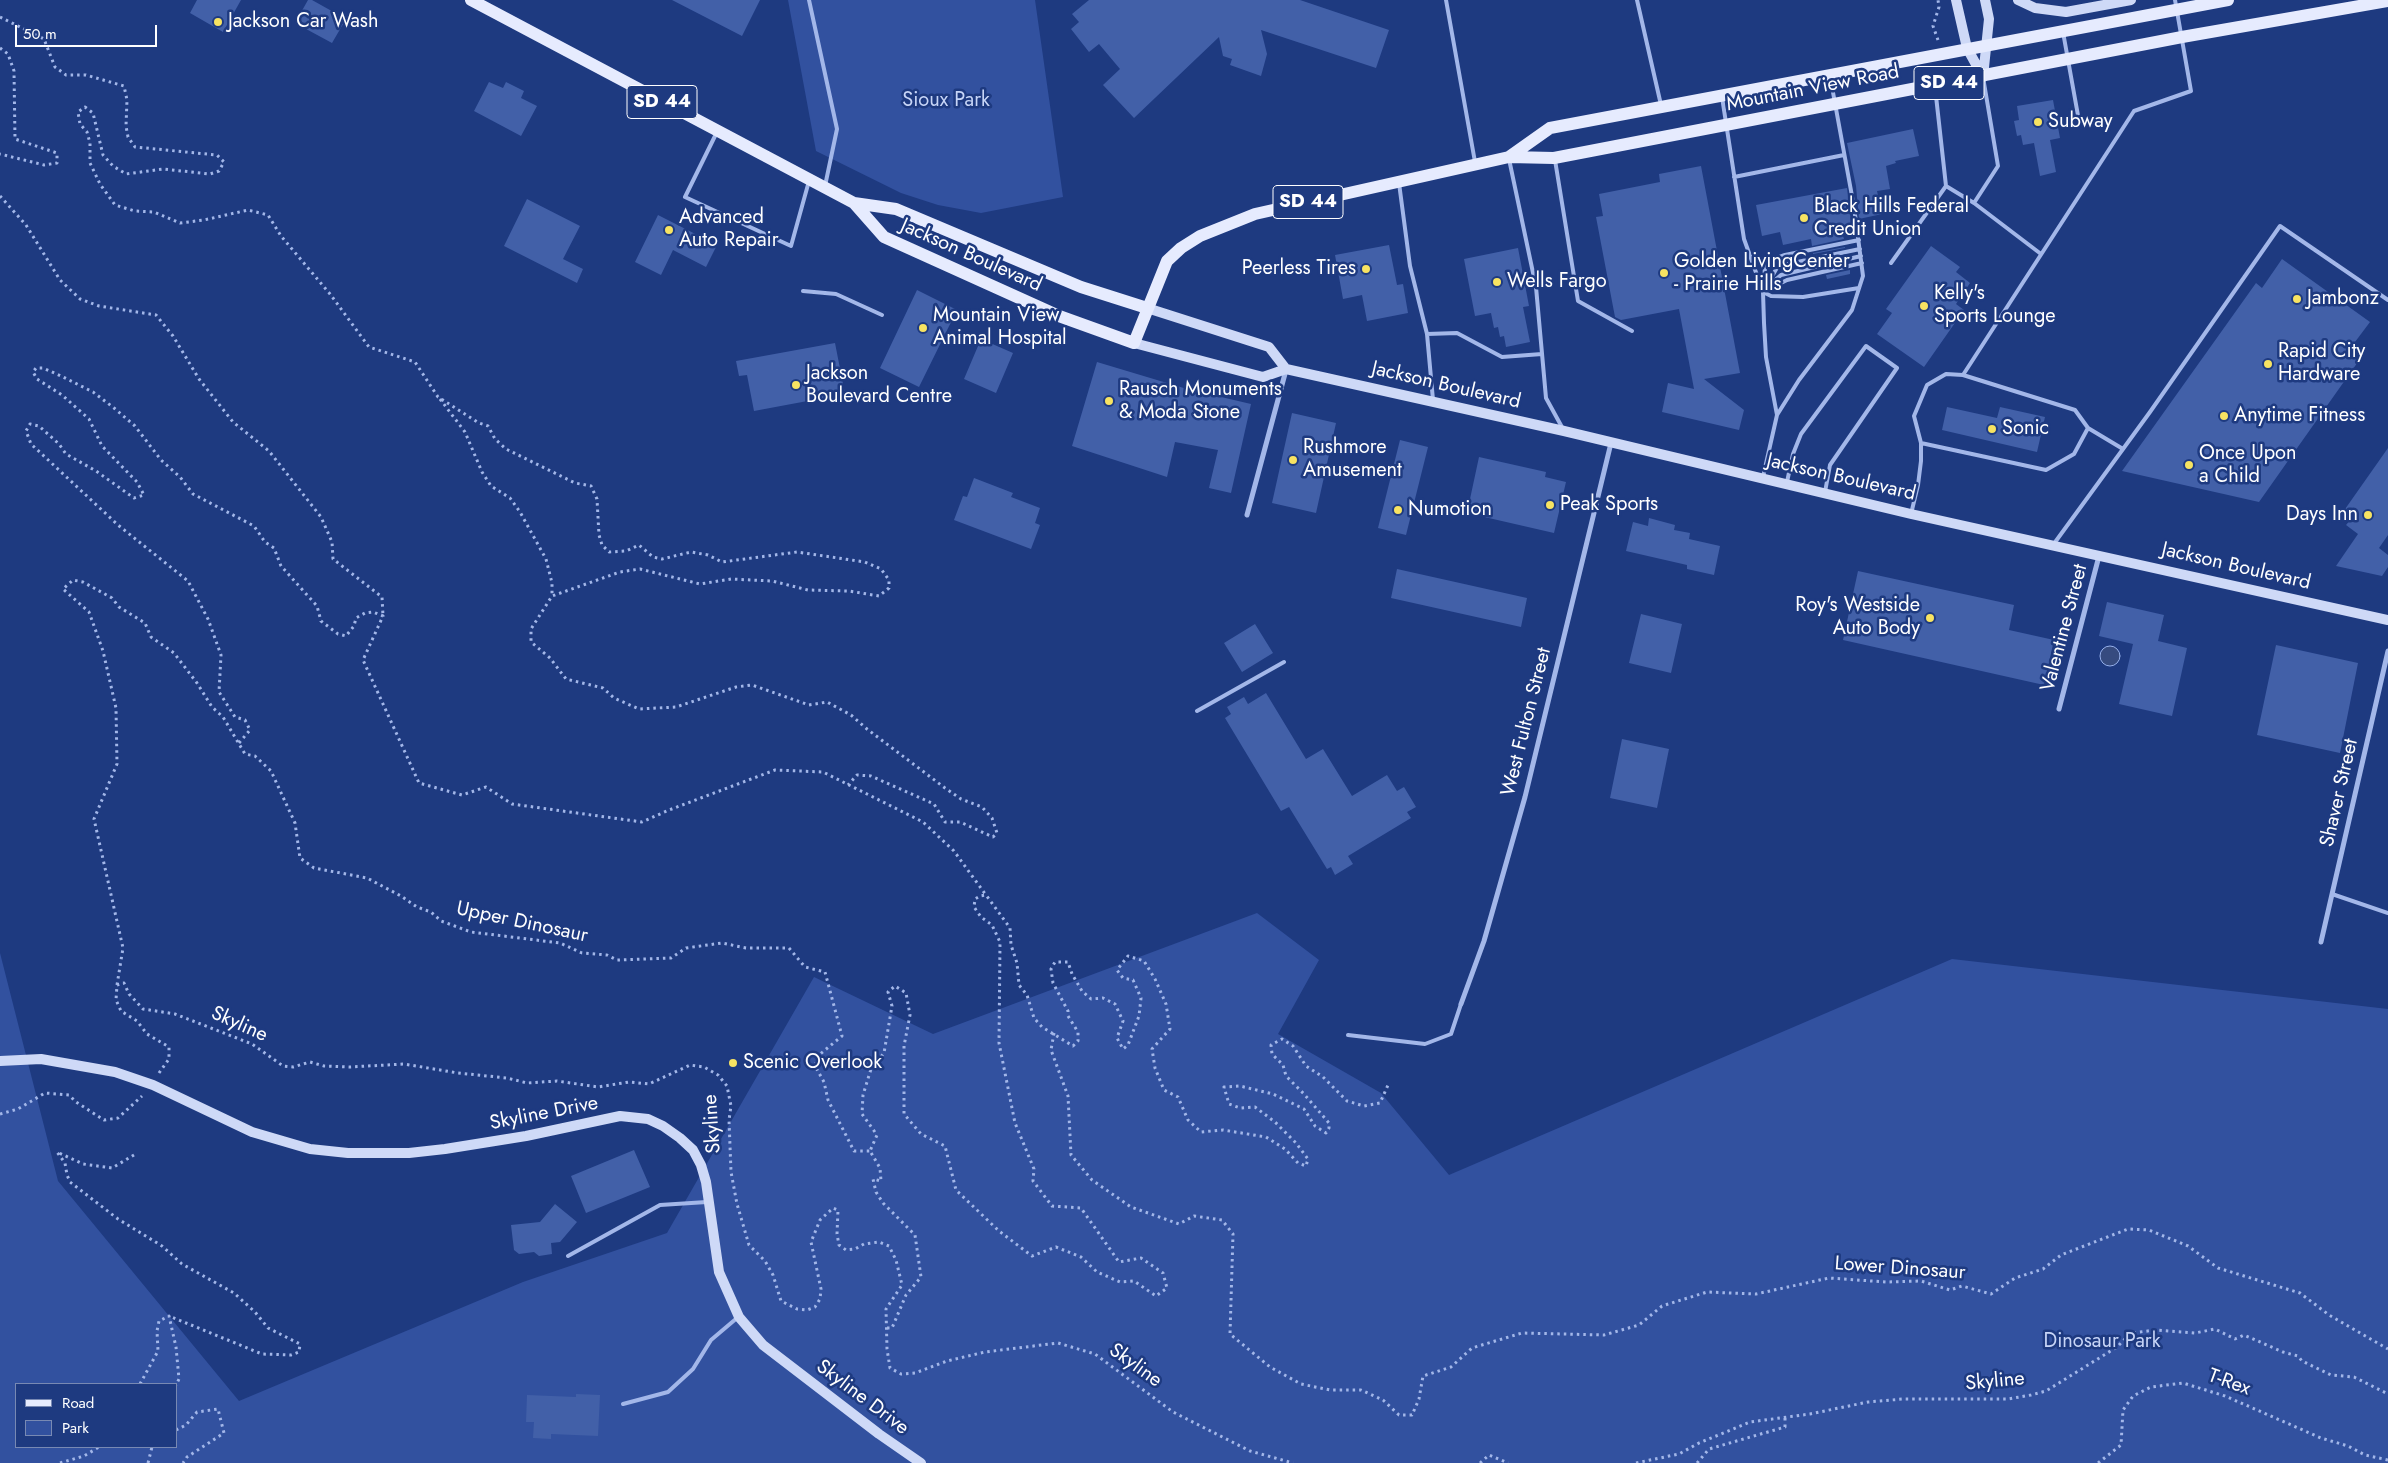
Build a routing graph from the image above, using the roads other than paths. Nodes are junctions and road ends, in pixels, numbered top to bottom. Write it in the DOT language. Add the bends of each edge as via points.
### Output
graph roads {
  1 [pos="471,0"];
  2 [pos="809,0"];
  3 [pos="1446,0"];
  4 [pos="1637,0"];
  5 [pos="1956,0"];
  6 [pos="1985,0"];
  7 [pos="2018,0"];
  8 [pos="2131,0"];
  9 [pos="2228,0"];
  10 [pos="2388,1"];
  11 [pos="2176,5"];
  12 [pos="2062,30"];
  13 [pos="2182,37"];
  14 [pos="1986,44"];
  15 [pos="1967,48"];
  16 [pos="2068,59"];
  17 [pos="1830,75"];
  18 [pos="1983,77"];
  19 [pos="1935,85"];
  20 [pos="1721,95"];
  21 [pos="1835,104"];
  22 [pos="1661,107"];
  23 [pos="2078,121"];
  24 [pos="1726,125"];
  25 [pos="718,132"];
  26 [pos="1844,155"];
  27 [pos="1509,157"];
  28 [pos="1554,158"];
  29 [pos="1475,164"];
  30 [pos="1734,177"];
  31 [pos="809,180"];
  32 [pos="1399,181"];
  33 [pos="1946,186"];
  34 [pos="824,189"];
  35 [pos="854,203"];
  36 [pos="1974,204"];
  37 [pos="1859,240"];
  38 [pos="1860,249"];
  39 [pos="2041,254"];
  40 [pos="1861,256"];
  41 [pos="1862,263"];
  42 [pos="1891,263"];
  43 [pos="1859,288"];
  44 [pos="803,291"];
  45 [pos="1763,292"];
  46 [pos="2388,300"];
  47 [pos="1147,308"];
  48 [pos="882,315"];
  49 [pos="1632,331"];
  50 [pos="1427,334"];
  51 [pos="1134,343"];
  52 [pos="1542,354"];
  53 [pos="1286,369"];
  54 [pos="1963,375"];
  55 [pos="1434,403"];
  56 [pos="1777,415"];
  57 [pos="2088,428"];
  58 [pos="1564,431"];
  59 [pos="1611,443"];
  60 [pos="1921,443"];
  61 [pos="2123,449"];
  62 [pos="1762,479"];
  63 [pos="1787,484"];
  64 [pos="1825,494"];
  65 [pos="1247,514"];
  66 [pos="1911,514"];
  67 [pos="2053,545"];
  68 [pos="2099,556"];
  69 [pos="2388,620"];
  70 [pos="2388,651"];
  71 [pos="1284,662"];
  72 [pos="2059,709"];
  73 [pos="1197,711"];
  74 [pos="2332,894"];
  75 [pos="2388,913"];
  76 [pos="2321,942"];
  77 [pos="1461,1004"];
  78 [pos="1348,1035"];
  79 [pos="0,1061"];
  80 [pos="709,1202"];
  81 [pos="568,1256"];
  82 [pos="739,1317"];
  83 [pos="623,1404"];
  84 [pos="921,1463"];
  1 -- 25 [label="main road, Jackson Boulevard / SD 44"];
  2 -- 34 [label="lane" via="837,129"];
  3 -- 29 [label="lane"];
  4 -- 22 [label="lane"];
  5 -- 15 [label="main road"];
  6 -- 14 [label="main road" via="1989,19"];
  7 -- 8 [label="main road" via="2042,9 2066,12"];
  9 -- 11 [label="main road, Mountain View Road / SD 44"];
  10 -- 13 [label="main road, Mountain View Road / SD 44"];
  11 -- 12 [label="main road, Mountain View Road / SD 44"];
  11 -- 13 [label="lane"];
  12 -- 14 [label="main road, Mountain View Road / SD 44"];
  12 -- 16 [label="lane"];
  13 -- 16 [label="main road, Mountain View Road / SD 44"];
  13 -- 39 [label="lane" via="2191,91 2134,111"];
  14 -- 15 [label="main road, Mountain View Road / SD 44"];
  14 -- 18 [label="main road"];
  15 -- 17 [label="main road, Mountain View Road / SD 44"];
  15 -- 18 [label="main road"];
  16 -- 18 [label="main road, Mountain View Road / SD 44"];
  16 -- 23 [label="lane"];
  17 -- 20 [label="main road, Mountain View Road / SD 44"];
  17 -- 21 [label="lane"];
  18 -- 19 [label="main road, Mountain View Road / SD 44"];
  18 -- 36 [label="lane" via="1998,166"];
  19 -- 21 [label="main road, Mountain View Road / SD 44"];
  19 -- 33 [label="lane"];
  20 -- 22 [label="main road, Mountain View Road / SD 44"];
  20 -- 24 [label="lane"];
  21 -- 24 [label="main road, Mountain View Road / SD 44"];
  21 -- 26 [label="lane"];
  22 -- 27 [label="main road, Mountain View Road / SD 44" via="1550,128"];
  24 -- 28 [label="main road, Mountain View Road / SD 44"];
  24 -- 30 [label="lane"];
  25 -- 31 [label="main road, Jackson Boulevard / SD 44"];
  25 -- 31 [label="lane" via="685,197 792,246"];
  26 -- 30 [label="lane"];
  26 -- 37 [label="lane"];
  27 -- 28 [label="main road, Mountain View Road / SD 44"];
  27 -- 29 [label="main road, Mountain View Road / SD 44"];
  27 -- 52 [label="lane" via="1536,287"];
  28 -- 49 [label="lane" via="1578,301"];
  29 -- 32 [label="main road, Mountain View Road / SD 44"];
  30 -- 45 [label="lane" via="1744,239"];
  31 -- 34 [label="main road, Jackson Boulevard / SD 44"];
  32 -- 47 [label="main road, Mountain View Road / SD 44" via="1255,214 1200,236 1167,261"];
  32 -- 50 [label="lane" via="1410,266"];
  33 -- 36 [label="lane"];
  33 -- 42 [label="lane"];
  34 -- 35 [label="main road, Jackson Boulevard / SD 44"];
  35 -- 47 [label="main road, Jackson Boulevard / SD 44" via="896,209 1081,287"];
  35 -- 51 [label="main road, Jackson Boulevard / SD 44" via="884,237 1059,316"];
  36 -- 39 [label="lane"];
  37 -- 38 [label="lane"];
  37 -- 45 [label="lane" via="1771,260 1765,267"];
  38 -- 40 [label="lane"];
  38 -- 45 [label="lane" via="1778,266"];
  39 -- 54 [label="lane"];
  40 -- 41 [label="lane"];
  40 -- 45 [label="lane" via="1781,275"];
  41 -- 43 [label="lane" via="1863,276"];
  41 -- 45 [label="lane" via="1787,280"];
  43 -- 45 [label="lane" via="1804,297 1771,296"];
  43 -- 56 [label="lane" via="1852,310"];
  44 -- 48 [label="lane" via="836,294"];
  45 -- 56 [label="lane" via="1766,357"];
  46 -- 61 [label="lane" via="2280,226"];
  47 -- 51 [label="main road, Mountain View Road / SD 44"];
  47 -- 53 [label="main road, Jackson Boulevard" via="1270,347"];
  50 -- 52 [label="lane" via="1457,333 1502,357"];
  50 -- 55 [label="lane"];
  51 -- 53 [label="main road, Jackson Boulevard" via="1263,377"];
  52 -- 58 [label="lane" via="1546,398"];
  53 -- 55 [label="main road, Jackson Boulevard"];
  53 -- 65 [label="street"];
  54 -- 57 [label="lane" via="2076,410"];
  54 -- 60 [label="lane" via="1946,374 1927,385 1914,416"];
  55 -- 58 [label="main road, Jackson Boulevard"];
  56 -- 62 [label="lane"];
  57 -- 60 [label="lane" via="2074,454 2046,470"];
  57 -- 61 [label="lane"];
  58 -- 59 [label="main road, Jackson Boulevard"];
  59 -- 62 [label="main road, Jackson Boulevard"];
  59 -- 77 [label="street, West Fulton Street" via="1524,797 1484,941"];
  60 -- 66 [label="lane" via="1918,485"];
  61 -- 67 [label="lane"];
  62 -- 63 [label="main road, Jackson Boulevard"];
  63 -- 64 [label="main road, Jackson Boulevard"];
  63 -- 64 [label="lane" via="1801,434 1866,346 1896,368 1830,465"];
  64 -- 66 [label="main road, Jackson Boulevard"];
  66 -- 67 [label="main road, Jackson Boulevard"];
  67 -- 68 [label="main road, Jackson Boulevard"];
  68 -- 69 [label="main road, Jackson Boulevard"];
  68 -- 72 [label="street, Valentine Street"];
  70 -- 74 [label="street, Shaver Street"];
  71 -- 73 [label="lane"];
  74 -- 75 [label="lane"];
  74 -- 76 [label="street, Shaver Street"];
  77 -- 78 [label="lane" via="1451,1034 1425,1044"];
  79 -- 80 [label="main road, Skyline Drive" via="41,1059 115,1072 152,1084 252,1132 310,1149 348,1153 409,1153 445,1149 517,1138 620,1116 648,1119 663,1126 693,1150 706,1182"];
  80 -- 81 [label="lane" via="660,1205"];
  80 -- 82 [label="main road, Skyline Drive" via="719,1272"];
  82 -- 83 [label="lane" via="711,1340 693,1369 668,1392"];
  82 -- 84 [label="main road, Skyline Drive" via="763,1345"];
}
